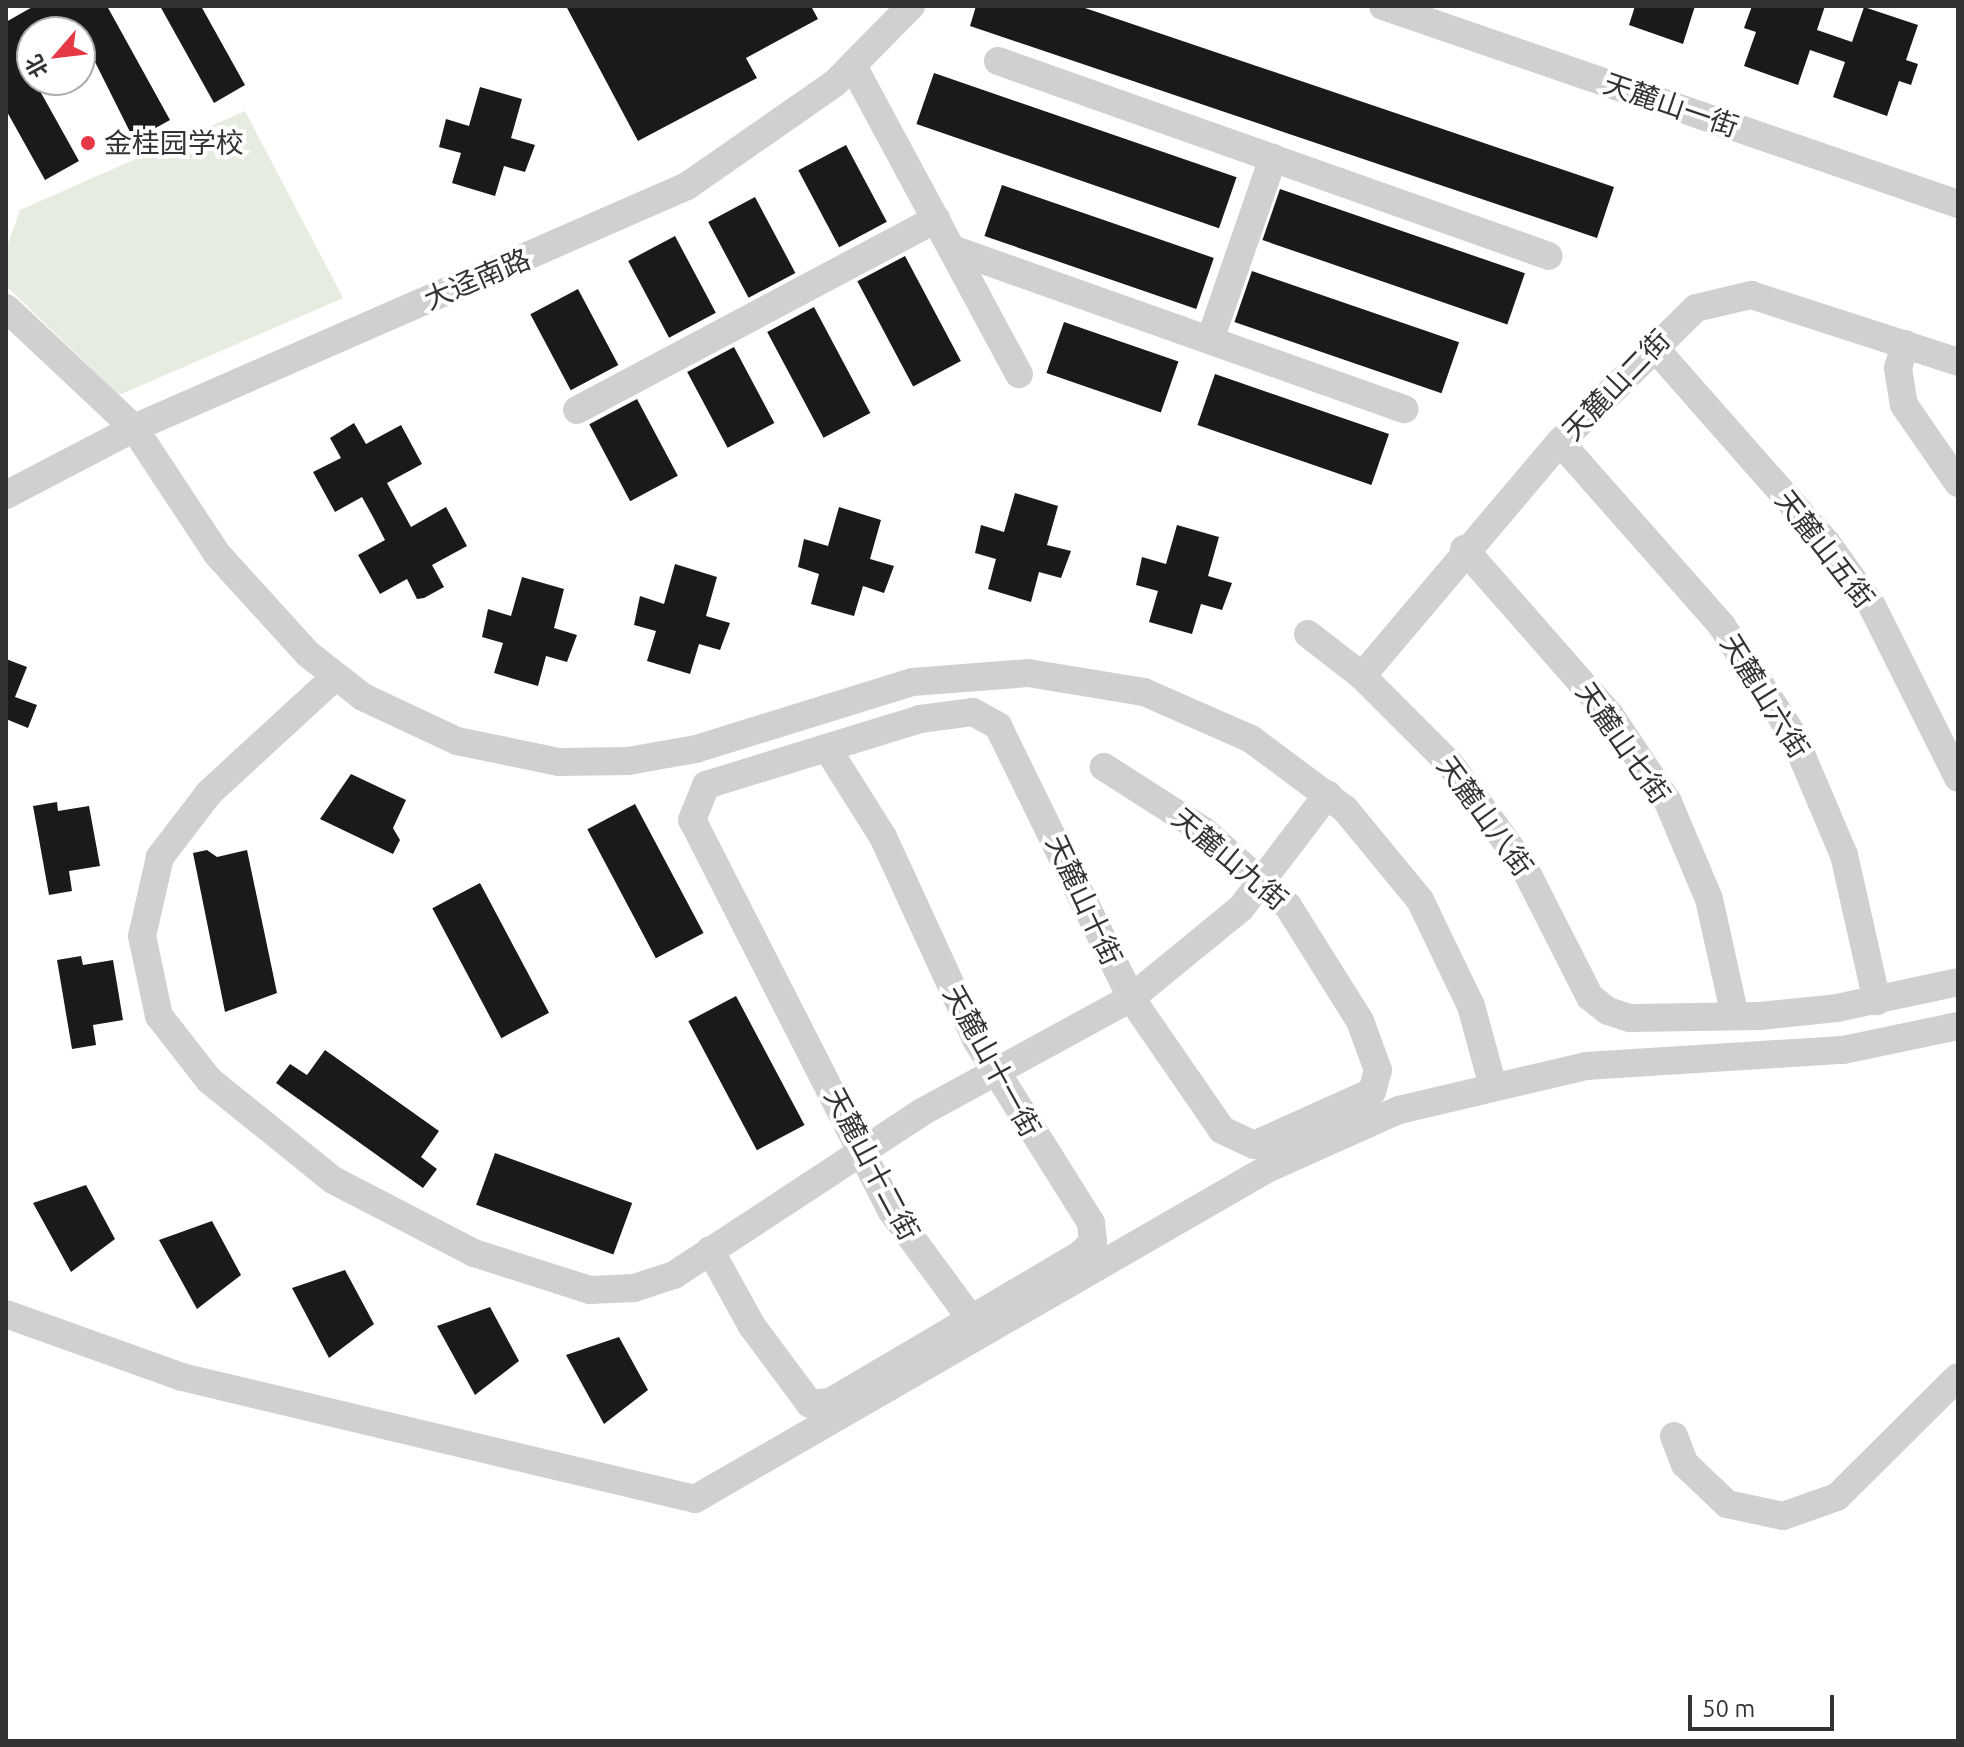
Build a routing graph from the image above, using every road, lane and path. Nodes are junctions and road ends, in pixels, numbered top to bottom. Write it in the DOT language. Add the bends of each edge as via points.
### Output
graph roads {
  1 [pos="911,6"];
  2 [pos="1383,6"];
  3 [pos="998,61"];
  4 [pos="853,66"];
  5 [pos="1273,158"];
  6 [pos="1958,204"];
  7 [pos="936,219"];
  8 [pos="952,249"];
  9 [pos="1549,256"];
  10 [pos="6,308"];
  11 [pos="1210,340"];
  12 [pos="1905,344"];
  13 [pos="1653,346"];
  14 [pos="1958,362"];
  15 [pos="1019,374"];
  16 [pos="1405,409"];
  17 [pos="577,410"];
  18 [pos="134,428"];
  19 [pos="1560,442"];
  20 [pos="1958,483"];
  21 [pos="6,495"];
  22 [pos="1464,549"];
  23 [pos="1308,634"];
  24 [pos="1362,676"];
  25 [pos="335,677"];
  26 [pos="827,748"];
  27 [pos="1104,767"];
  28 [pos="1958,778"];
  29 [pos="1328,794"];
  30 [pos="1265,881"];
  31 [pos="1958,982"];
  32 [pos="1131,998"];
  33 [pos="1877,1001"];
  34 [pos="1735,1016"];
  35 [pos="1958,1026"];
  36 [pos="995,1071"];
  37 [pos="1492,1083"];
  38 [pos="1317,1119"];
  39 [pos="860,1150"];
  40 [pos="710,1250"];
  41 [pos="6,1314"];
  42 [pos="971,1319"];
  43 [pos="1958,1377"];
  44 [pos="1674,1436"];
  1 -- 4 [label="street, 大迳南路"];
  2 -- 6 [label="street, 天麓山一街"];
  3 -- 5 [label="street"];
  4 -- 7 [label="street"];
  4 -- 18 [label="street, 大迳南路" via="763,139 687,186"];
  5 -- 9 [label="street"];
  5 -- 11 [label="street"];
  7 -- 8 [label="street"];
  7 -- 17 [label="street"];
  8 -- 11 [label="street"];
  8 -- 15 [label="street"];
  10 -- 18 [label="street"];
  11 -- 16 [label="street"];
  12 -- 13 [label="street, 天麓山二街" via="1751,295 1696,308"];
  12 -- 14 [label="street, 天麓山二街"];
  12 -- 20 [label="street" via="1898,368 1904,405"];
  13 -- 19 [label="street, 天麓山二街"];
  13 -- 28 [label="street, 天麓山五街" via="1826,542 1872,606"];
  18 -- 21 [label="street, 大迳南路"];
  18 -- 25 [label="street" via="217,554"];
  19 -- 22 [label="street, 天麓山二街"];
  19 -- 33 [label="street, 天麓山六街" via="1722,626 1793,735 1844,855"];
  22 -- 24 [label="street, 天麓山二街"];
  22 -- 34 [label="street, 天麓山七街" via="1610,715 1668,802 1709,899"];
  23 -- 24 [label="street, 天麓山八街"];
  24 -- 34 [label="street, 天麓山八街" via="1489,813 1590,997 1630,1018"];
  25 -- 29 [label="street" via="393,714 457,741 524,758 594,763 696,749 912,682 970,674 1087,679 1199,712 1251,739"];
  25 -- 40 [label="street" via="209,793 160,857 142,936 159,1016 181,1051 268,1133 333,1180 474,1253 590,1290 634,1288 674,1275"];
  26 -- 32 [label="street, 天麓山十街" via="920,719 986,716 1032,788"];
  26 -- 36 [label="street, 天麓山十一街" via="883,837"];
  26 -- 39 [label="street, 天麓山十二街" via="706,785 692,820"];
  27 -- 30 [label="street, 天麓山九街" via="1204,831"];
  29 -- 30 [label="street"];
  29 -- 37 [label="street" via="1420,900 1471,1006"];
  30 -- 32 [label="street" via="1216,933"];
  30 -- 38 [label="street, 天麓山九街" via="1328,961 1378,1070 1372,1092"];
  31 -- 33 [label="street"];
  32 -- 36 [label="street"];
  32 -- 38 [label="street, 天麓山十街" via="1236,1141 1254,1145"];
  33 -- 34 [label="street"];
  35 -- 37 [label="street" via="1843,1050 1633,1061"];
  36 -- 39 [label="street"];
  36 -- 42 [label="street, 天麓山十一街" via="1091,1223 1093,1242"];
  37 -- 41 [label="street" via="1399,1110 1277,1164 695,1499 182,1377"];
  39 -- 40 [label="street"];
  39 -- 42 [label="street, 天麓山十二街" via="928,1266"];
  40 -- 42 [label="street" via="752,1326 810,1404 830,1402"];
  43 -- 44 [label="street" via="1837,1497 1783,1516 1727,1504 1685,1464"];
}
